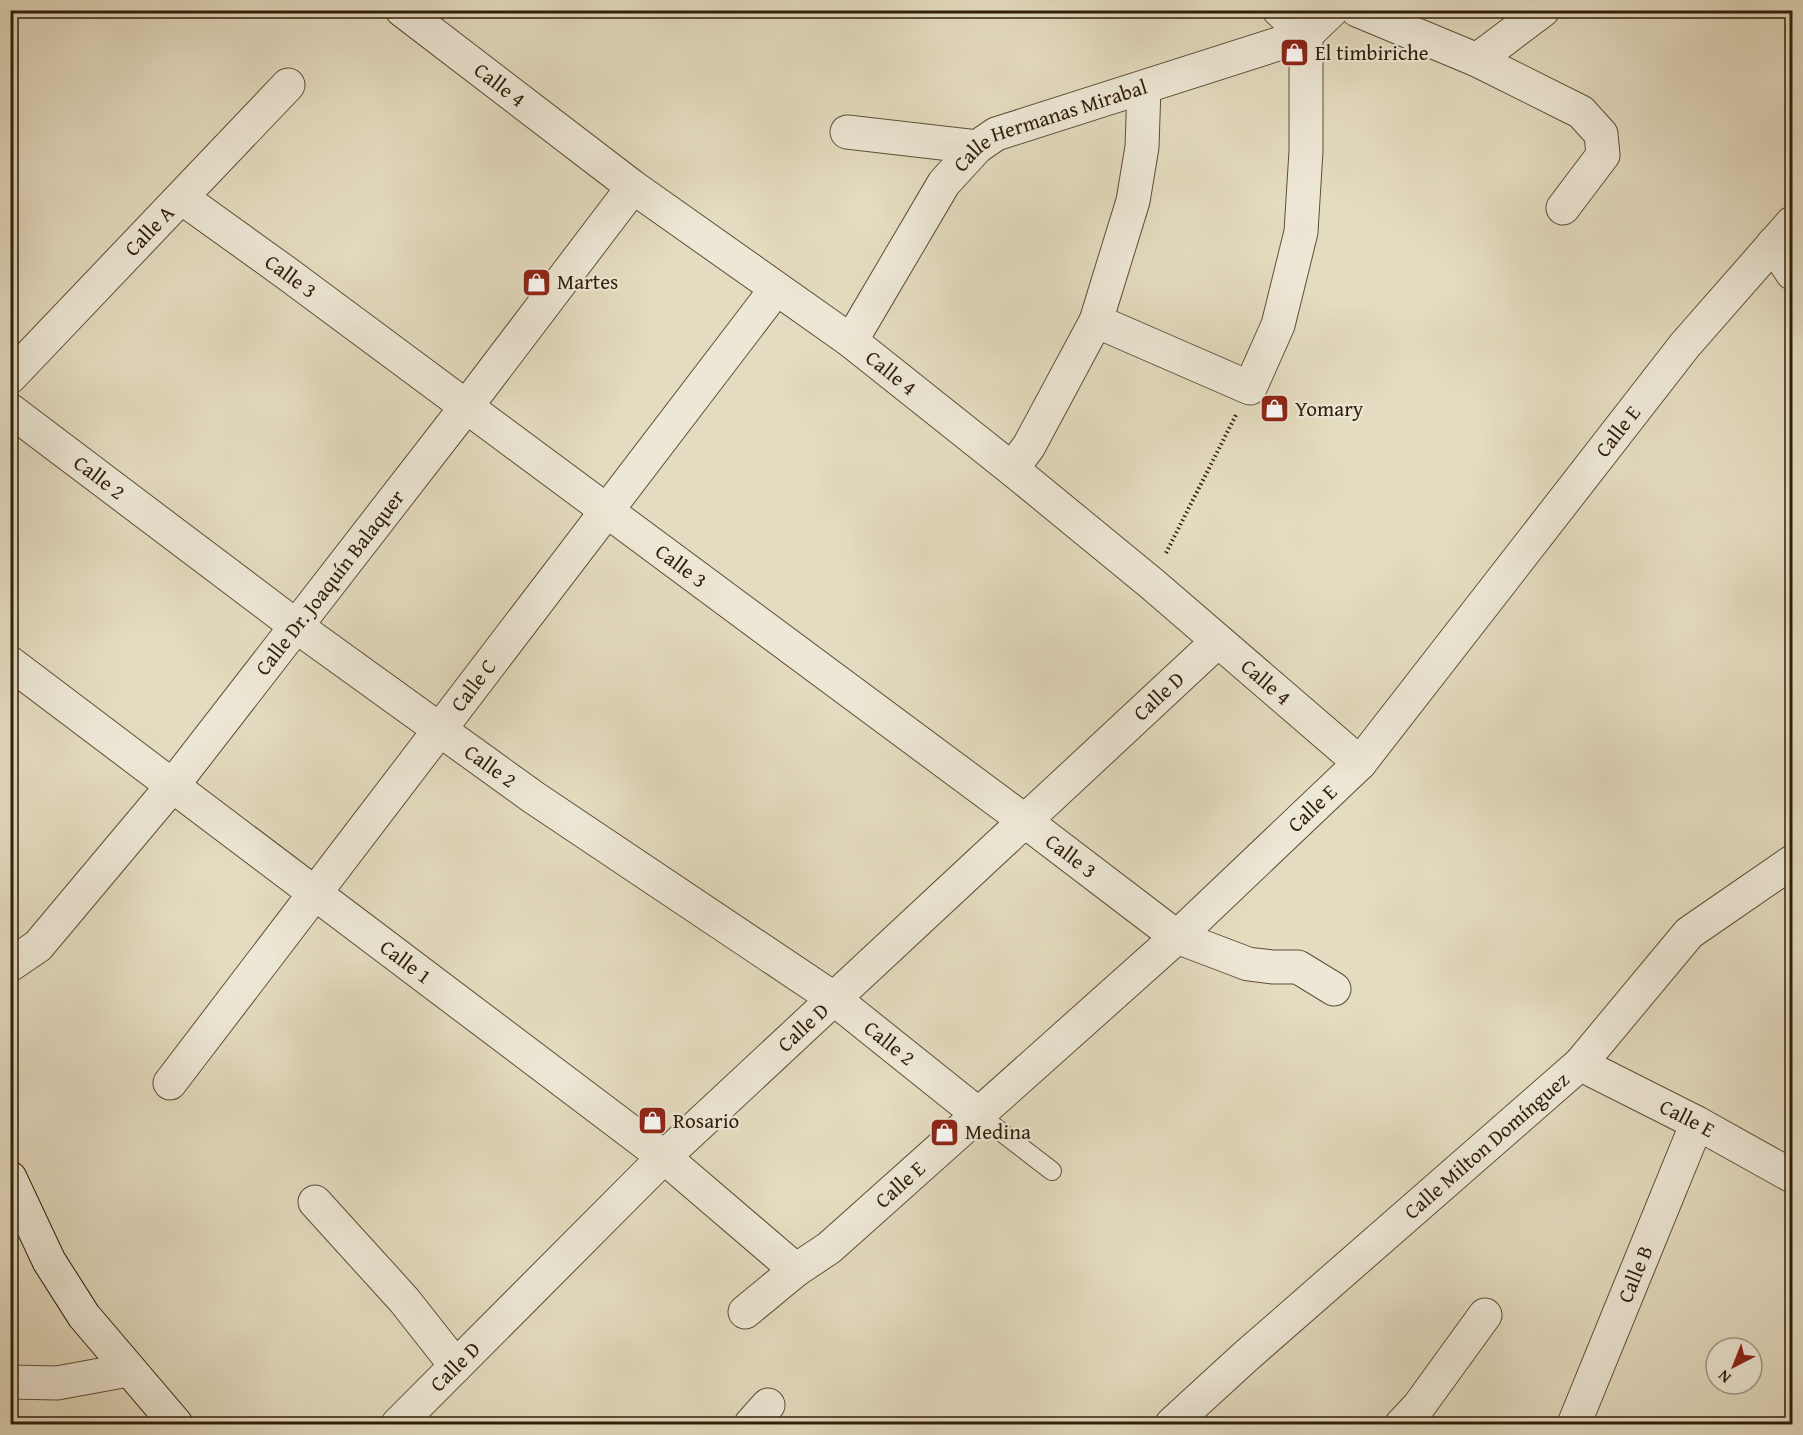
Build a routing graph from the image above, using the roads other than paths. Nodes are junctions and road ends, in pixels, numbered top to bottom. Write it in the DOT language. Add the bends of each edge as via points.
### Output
graph roads {
  1 [pos="402,10"];
  2 [pos="1279,10"];
  3 [pos="1332,10"];
  4 [pos="1357,10"];
  5 [pos="1543,10"];
  6 [pos="1306,35"];
  7 [pos="1477,60"];
  8 [pos="288,85"];
  9 [pos="1144,87"];
  10 [pos="847,132"];
  11 [pos="977,147"];
  12 [pos="633,187"];
  13 [pos="182,198"];
  14 [pos="1563,208"];
  15 [pos="1783,234"];
  16 [pos="1792,273"];
  17 [pos="776,289"];
  18 [pos="1096,321"];
  19 [pos="850,341"];
  20 [pos="10,377"];
  21 [pos="466,407"];
  22 [pos="10,410"];
  23 [pos="1012,469"];
  24 [pos="606,511"];
  25 [pos="296,626"];
  26 [pos="1218,641"];
  27 [pos="10,663"];
  28 [pos="439,730"];
  29 [pos="1360,763"];
  30 [pos="173,785"];
  31 [pos="1025,821"];
  32 [pos="1792,862"];
  33 [pos="315,893"];
  34 [pos="1178,937"];
  35 [pos="10,965"];
  36 [pos="1334,989"];
  37 [pos="833,999"];
  38 [pos="1580,1064"];
  39 [pos="170,1083"];
  40 [pos="978,1114"];
  41 [pos="1696,1123"];
  42 [pos="664,1157"];
  43 [pos="1052,1171"];
  44 [pos="1792,1176"];
  45 [pos="10,1178"];
  46 [pos="315,1202"];
  47 [pos="796,1270"];
  48 [pos="745,1312"];
  49 [pos="1485,1315"];
  50 [pos="456,1366"];
  51 [pos="128,1370"];
  52 [pos="10,1382"];
  53 [pos="176,1425"];
  54 [pos="398,1425"];
  55 [pos="1172,1425"];
  56 [pos="1402,1425"];
  57 [pos="1574,1425"];
  1 -- 12 [label="street, Calle 4"];
  2 -- 6 [label="street"];
  3 -- 6 [label="street, Calle Hermanas Mirabal"];
  4 -- 7 [label="street"];
  5 -- 7 [label="street"];
  6 -- 9 [label="street, Calle Hermanas Mirabal"];
  6 -- 18 [label="street" via="1301,232 1278,325 1250,388"];
  7 -- 14 [label="street" via="1581,112 1601,134 1603,155"];
  8 -- 13 [label="street, Calle A"];
  9 -- 11 [label="street, Calle Hermanas Mirabal" via="996,134"];
  9 -- 18 [label="street" via="1142,147 1133,201"];
  10 -- 11 [label="street"];
  11 -- 19 [label="street, Calle Hermanas Mirabal" via="944,183"];
  12 -- 17 [label="street, Calle 4"];
  12 -- 21 [label="street, Calle Dr. Joaquín Balaquer"];
  13 -- 20 [label="street, Calle A"];
  13 -- 21 [label="street, Calle 3"];
  15 -- 16 [label="street"];
  15 -- 29 [label="street, Calle E" via="1685,345"];
  17 -- 19 [label="street, Calle 4"];
  17 -- 24 [label="street, Calle C"];
  18 -- 23 [label="street" via="1029,446"];
  19 -- 23 [label="street, Calle 4"];
  21 -- 24 [label="street, Calle 3"];
  21 -- 25 [label="street, Calle Dr. Joaquín Balaquer"];
  22 -- 25 [label="street, Calle 2"];
  23 -- 26 [label="street, Calle 4"];
  24 -- 28 [label="street, Calle C"];
  24 -- 31 [label="street, Calle 3"];
  25 -- 28 [label="street, Calle 2"];
  25 -- 30 [label="street, Calle Dr. Joaquín Balaquer"];
  26 -- 29 [label="street, Calle 4"];
  26 -- 31 [label="street, Calle D"];
  27 -- 30 [label="street, Calle 1"];
  28 -- 33 [label="street, Calle C"];
  28 -- 37 [label="street, Calle 2"];
  29 -- 34 [label="street, Calle E"];
  30 -- 33 [label="street, Calle 1"];
  30 -- 35 [label="street, Calle Dr. Joaquín Balaquer" via="38,946"];
  31 -- 34 [label="street, Calle 3"];
  31 -- 37 [label="street, Calle D"];
  32 -- 38 [label="street, Calle Milton Domínguez" via="1689,933"];
  33 -- 39 [label="street, Calle C"];
  33 -- 42 [label="street, Calle 1"];
  34 -- 36 [label="street, Calle 3" via="1248,964 1298,967"];
  34 -- 40 [label="street, Calle E"];
  37 -- 40 [label="street, Calle 2"];
  37 -- 42 [label="street, Calle D"];
  38 -- 41 [label="street, Calle E"];
  38 -- 55 [label="street, Calle Milton Domínguez"];
  40 -- 43 [label="lane"];
  40 -- 47 [label="street, Calle E" via="829,1248"];
  41 -- 44 [label="street, Calle E"];
  41 -- 57 [label="street, Calle B"];
  42 -- 47 [label="street, Calle 1"];
  42 -- 50 [label="street, Calle D"];
  45 -- 51 [label="street" via="49,1261 84,1316"];
  46 -- 50 [label="street" via="404,1300"];
  47 -- 48 [label="street, Calle E"];
  49 -- 56 [label="street"];
  50 -- 54 [label="street, Calle D"];
  51 -- 52 [label="street" via="57,1383"];
  51 -- 53 [label="street"];
}
